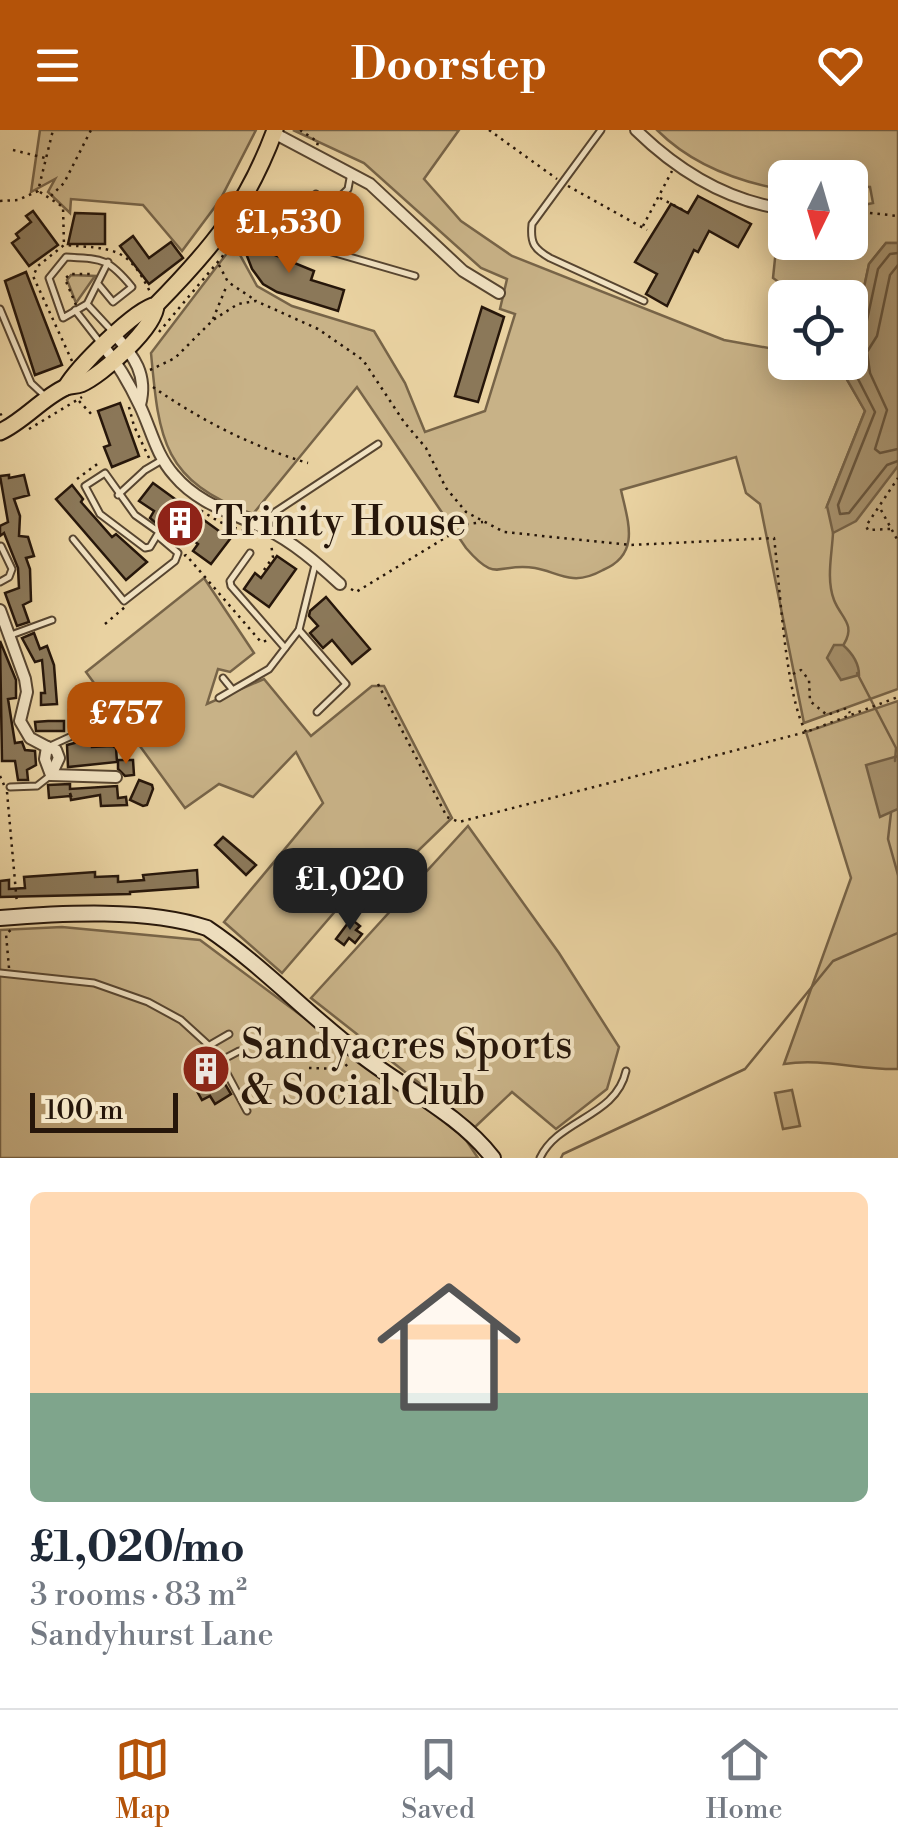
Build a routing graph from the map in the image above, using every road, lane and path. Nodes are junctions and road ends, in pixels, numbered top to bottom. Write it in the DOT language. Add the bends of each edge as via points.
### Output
graph roads {
  1 [pos="54,130"];
  2 [pos="92,130"];
  3 [pos="300,130"];
  4 [pos="601,130"];
  5 [pos="636,130"];
  6 [pos="274,131"];
  7 [pos="13,150"];
  8 [pos="314,152"];
  9 [pos="47,159"];
  10 [pos="676,165"];
  11 [pos="351,172"];
  12 [pos="38,191"];
  13 [pos="50,197"];
  14 [pos="658,198"];
  15 [pos="0,201"];
  16 [pos="768,206"];
  17 [pos="330,208"];
  18 [pos="689,213"];
  19 [pos="868,213"];
  20 [pos="898,216"];
  21 [pos="630,220"];
  22 [pos="294,241"];
  23 [pos="64,246"];
  24 [pos="66,257"];
  25 [pos="108,262"];
  26 [pos="218,262"];
  27 [pos="103,275"];
  28 [pos="416,276"];
  29 [pos="228,282"];
  30 [pos="99,285"];
  31 [pos="499,293"];
  32 [pos="256,300"];
  33 [pos="154,301"];
  34 [pos="644,301"];
  35 [pos="87,304"];
  36 [pos="0,309"];
  37 [pos="77,310"];
  38 [pos="213,320"];
  39 [pos="115,347"];
  40 [pos="74,367"];
  41 [pos="148,370"];
  42 [pos="150,385"];
  43 [pos="89,393"];
  44 [pos="49,399"];
  45 [pos="77,401"];
  46 [pos="135,405"];
  47 [pos="94,417"];
  48 [pos="29,430"];
  49 [pos="0,432"];
  50 [pos="378,444"];
  51 [pos="100,462"];
  52 [pos="158,462"];
  53 [pos="308,462"];
  54 [pos="898,478"];
  55 [pos="77,479"];
  56 [pos="118,495"];
  57 [pos="880,508"];
  58 [pos="484,522"];
  59 [pos="890,530"];
  60 [pos="270,531"];
  61 [pos="158,536"];
  62 [pos="73,540"];
  63 [pos="898,541"];
  64 [pos="1,546"];
  65 [pos="250,553"];
  66 [pos="316,562"];
  67 [pos="264,570"];
  68 [pos="200,572"];
  69 [pos="0,582"];
  70 [pos="340,584"];
  71 [pos="0,610"];
  72 [pos="52,620"];
  73 [pos="300,630"];
  74 [pos="275,636"];
  75 [pos="5,638"];
  76 [pos="285,648"];
  77 [pos="791,675"];
  78 [pos="223,678"];
  79 [pos="378,684"];
  80 [pos="232,688"];
  81 [pos="898,697"];
  82 [pos="219,698"];
  83 [pos="72,710"];
  84 [pos="317,712"];
  85 [pos="850,715"];
  86 [pos="806,732"];
  87 [pos="48,747"];
  88 [pos="0,776"];
  89 [pos="50,776"];
  90 [pos="116,778"];
  91 [pos="10,787"];
  92 [pos="18,916"];
  93 [pos="0,918"];
  94 [pos="0,973"];
  95 [pos="10,974"];
  96 [pos="229,1034"];
  97 [pos="210,1045"];
  98 [pos="239,1051"];
  99 [pos="359,1054"];
  100 [pos="220,1062"];
  101 [pos="309,1068"];
  102 [pos="626,1071"];
  103 [pos="248,1112"];
  104 [pos="493,1158"];
  105 [pos="540,1158"];
  1 -- 9 [label="path"];
  2 -- 13 [label="path"];
  3 -- 8 [label="path" via="318,142"];
  4 -- 34 [label="lane" via="532,224 532,242 550,258"];
  5 -- 10 [label="street"];
  6 -- 8 [label="street"];
  6 -- 33 [label="main road" via="230,223"];
  7 -- 9 [label="path"];
  8 -- 11 [label="street"];
  9 -- 12 [label="path"];
  10 -- 14 [label="path"];
  10 -- 16 [label="street"];
  11 -- 17 [label="lane" via="348,189"];
  11 -- 31 [label="street" via="463,271"];
  12 -- 13 [label="path"];
  12 -- 15 [label="path"];
  13 -- 23 [label="path" via="66,214"];
  14 -- 18 [label="path"];
  14 -- 21 [label="path" via="644,228"];
  17 -- 22 [label="lane"];
  17 -- 22 [label="lane" via="316,194 282,228"];
  19 -- 20 [label="path"];
  22 -- 28 [label="lane"];
  23 -- 24 [label="path"];
  23 -- 33 [label="path" via="124,255"];
  23 -- 40 [label="path" via="33,276"];
  24 -- 25 [label="lane"];
  24 -- 37 [label="lane" via="49,278 64,318"];
  25 -- 27 [label="lane"];
  25 -- 30 [label="lane" via="132,287 113,302"];
  26 -- 29 [label="path"];
  27 -- 30 [label="lane"];
  27 -- 37 [label="path" via="65,279"];
  29 -- 32 [label="path"];
  29 -- 38 [label="path"];
  30 -- 35 [label="lane"];
  32 -- 38 [label="path"];
  32 -- 58 [label="path" via="318,328 363,360 446,488"];
  33 -- 39 [label="main road" via="156,314 147,328"];
  35 -- 37 [label="lane"];
  35 -- 39 [label="lane"];
  36 -- 44 [label="lane" via="31,383"];
  37 -- 39 [label="lane"];
  38 -- 41 [label="path" via="175,358"];
  39 -- 44 [label="main road" via="81,384"];
  39 -- 46 [label="street"];
  39 -- 46 [label="street" via="141,372 143,394"];
  42 -- 53 [label="path" via="190,414"];
  43 -- 45 [label="path"];
  44 -- 49 [label="main road"];
  45 -- 47 [label="path"];
  45 -- 48 [label="path"];
  46 -- 52 [label="street"];
  46 -- 52 [label="path" via="134,426"];
  50 -- 60 [label="lane" via="275,512"];
  51 -- 55 [label="path"];
  52 -- 56 [label="lane"];
  52 -- 60 [label="street" via="220,510"];
  54 -- 57 [label="path"];
  56 -- 61 [label="lane"];
  56 -- 61 [label="lane" via="105,473 85,486 100,514 145,548"];
  57 -- 59 [label="path"];
  57 -- 59 [label="path" via="868,530"];
  58 -- 70 [label="path" via="468,524 356,592"];
  58 -- 77 [label="path" via="504,532 631,544 774,538"];
  59 -- 63 [label="path"];
  60 -- 66 [label="street"];
  60 -- 67 [label="path" via="273,557"];
  61 -- 62 [label="lane" via="178,553 175,560 124,600"];
  64 -- 69 [label="lane" via="12,569"];
  65 -- 74 [label="lane" via="231,586"];
  66 -- 70 [label="street"];
  66 -- 73 [label="lane"];
  68 -- 74 [label="path" via="261,642"];
  71 -- 75 [label="street"];
  72 -- 75 [label="lane"];
  73 -- 76 [label="lane"];
  73 -- 84 [label="lane" via="346,684"];
  74 -- 76 [label="lane"];
  75 -- 87 [label="street" via="26,681 20,721 30,738"];
  76 -- 80 [label="lane" via="268,669"];
  77 -- 85 [label="path" via="802,670 810,701 827,715 847,708"];
  77 -- 86 [label="path"];
  78 -- 80 [label="lane"];
  79 -- 86 [label="path" via="447,817 459,822"];
  80 -- 82 [label="lane"];
  81 -- 85 [label="path"];
  83 -- 87 [label="lane" via="74,735"];
  85 -- 86 [label="path"];
  87 -- 89 [label="street"];
  88 -- 92 [label="path" via="8,797"];
  89 -- 90 [label="street"];
  89 -- 91 [label="lane" via="37,786"];
  92 -- 93 [label="street"];
  92 -- 95 [label="path" via="6,934"];
  92 -- 99 [label="street" via="107,914 207,928"];
  94 -- 95 [label="lane"];
  95 -- 97 [label="lane" via="122,991 181,1020"];
  96 -- 97 [label="lane"];
  97 -- 100 [label="lane"];
  98 -- 100 [label="lane"];
  99 -- 101 [label="path" via="342,1069"];
  99 -- 104 [label="street" via="464,1125"];
  100 -- 103 [label="lane"];
  102 -- 105 [label="lane" via="610,1103 546,1146"];
}
